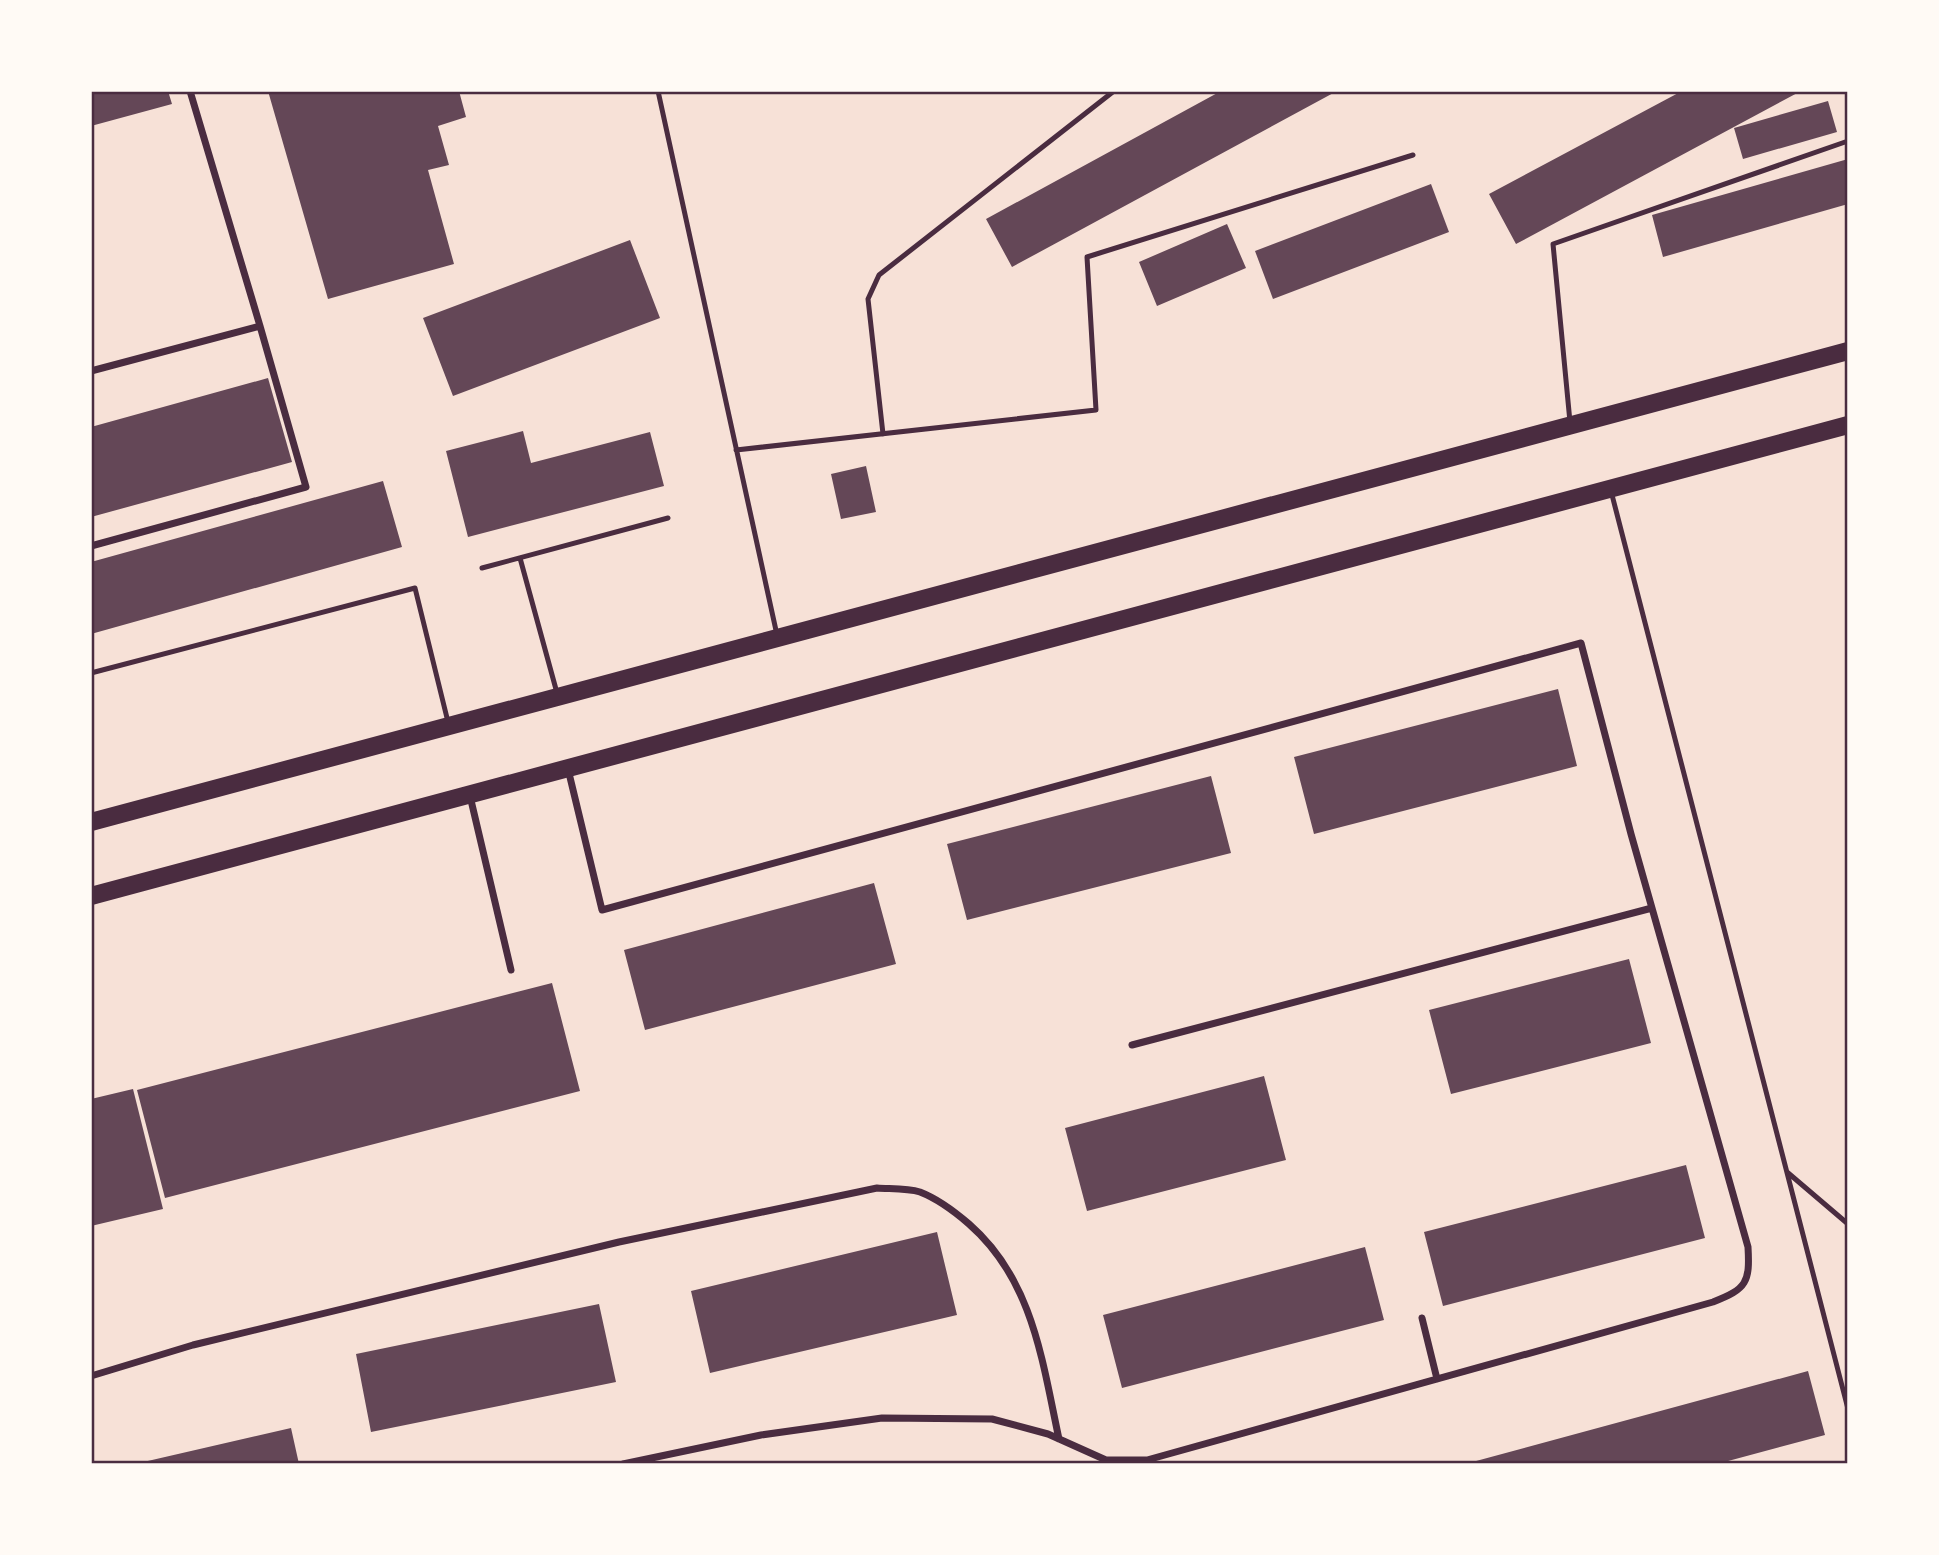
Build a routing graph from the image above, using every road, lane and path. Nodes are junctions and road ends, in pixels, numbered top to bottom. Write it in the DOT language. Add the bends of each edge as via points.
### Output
graph roads {
  1 [pos="190,91"];
  2 [pos="658,91"];
  3 [pos="1114,91"];
  4 [pos="1848,141"];
  5 [pos="1413,155"];
  6 [pos="260,326"];
  7 [pos="1848,351"];
  8 [pos="91,371"];
  9 [pos="1570,425"];
  10 [pos="1848,425"];
  11 [pos="883,434"];
  12 [pos="736,450"];
  13 [pos="1611,488"];
  14 [pos="668,518"];
  15 [pos="91,546"];
  16 [pos="520,558"];
  17 [pos="482,568"];
  18 [pos="778,638"];
  19 [pos="91,673"];
  20 [pos="558,697"];
  21 [pos="448,726"];
  22 [pos="568,769"];
  23 [pos="470,795"];
  24 [pos="91,822"];
  25 [pos="91,896"];
  26 [pos="1652,908"];
  27 [pos="511,970"];
  28 [pos="1132,1045"];
  29 [pos="1787,1172"];
  30 [pos="1848,1224"];
  31 [pos="1422,1318"];
  32 [pos="91,1376"];
  33 [pos="1437,1379"];
  34 [pos="1848,1409"];
  35 [pos="1059,1439"];
  36 [pos="623,1464"];
  1 -- 6 [label="street"];
  2 -- 12 [label="lane"];
  3 -- 11 [label="lane" via="880,275 868,299"];
  4 -- 9 [label="lane" via="1553,244"];
  5 -- 11 [label="lane" via="1087,257 1096,410"];
  6 -- 8 [label="street"];
  6 -- 15 [label="street" via="306,487"];
  7 -- 9 [label="main road"];
  9 -- 18 [label="main road"];
  10 -- 13 [label="main road"];
  11 -- 12 [label="lane"];
  12 -- 18 [label="lane"];
  13 -- 22 [label="main road"];
  13 -- 29 [label="lane"];
  14 -- 16 [label="lane"];
  16 -- 17 [label="lane"];
  16 -- 20 [label="lane"];
  18 -- 20 [label="main road"];
  19 -- 21 [label="lane" via="415,588"];
  20 -- 21 [label="main road"];
  21 -- 24 [label="main road"];
  22 -- 23 [label="main road"];
  22 -- 26 [label="street" via="602,909 1581,643"];
  23 -- 25 [label="main road"];
  23 -- 27 [label="street"];
  26 -- 28 [label="street"];
  26 -- 33 [label="street" via="1748,1247 1750,1273 1737,1293 1713,1302"];
  29 -- 30 [label="lane"];
  29 -- 34 [label="lane"];
  31 -- 33 [label="street"];
  32 -- 35 [label="street" via="193,1345 619,1242 877,1188 918,1192 951,1209 986,1239 1011,1273 1028,1308"];
  33 -- 35 [label="street" via="1147,1460 1105,1460"];
  35 -- 36 [label="street" via="992,1419 882,1418 761,1435"];
}
